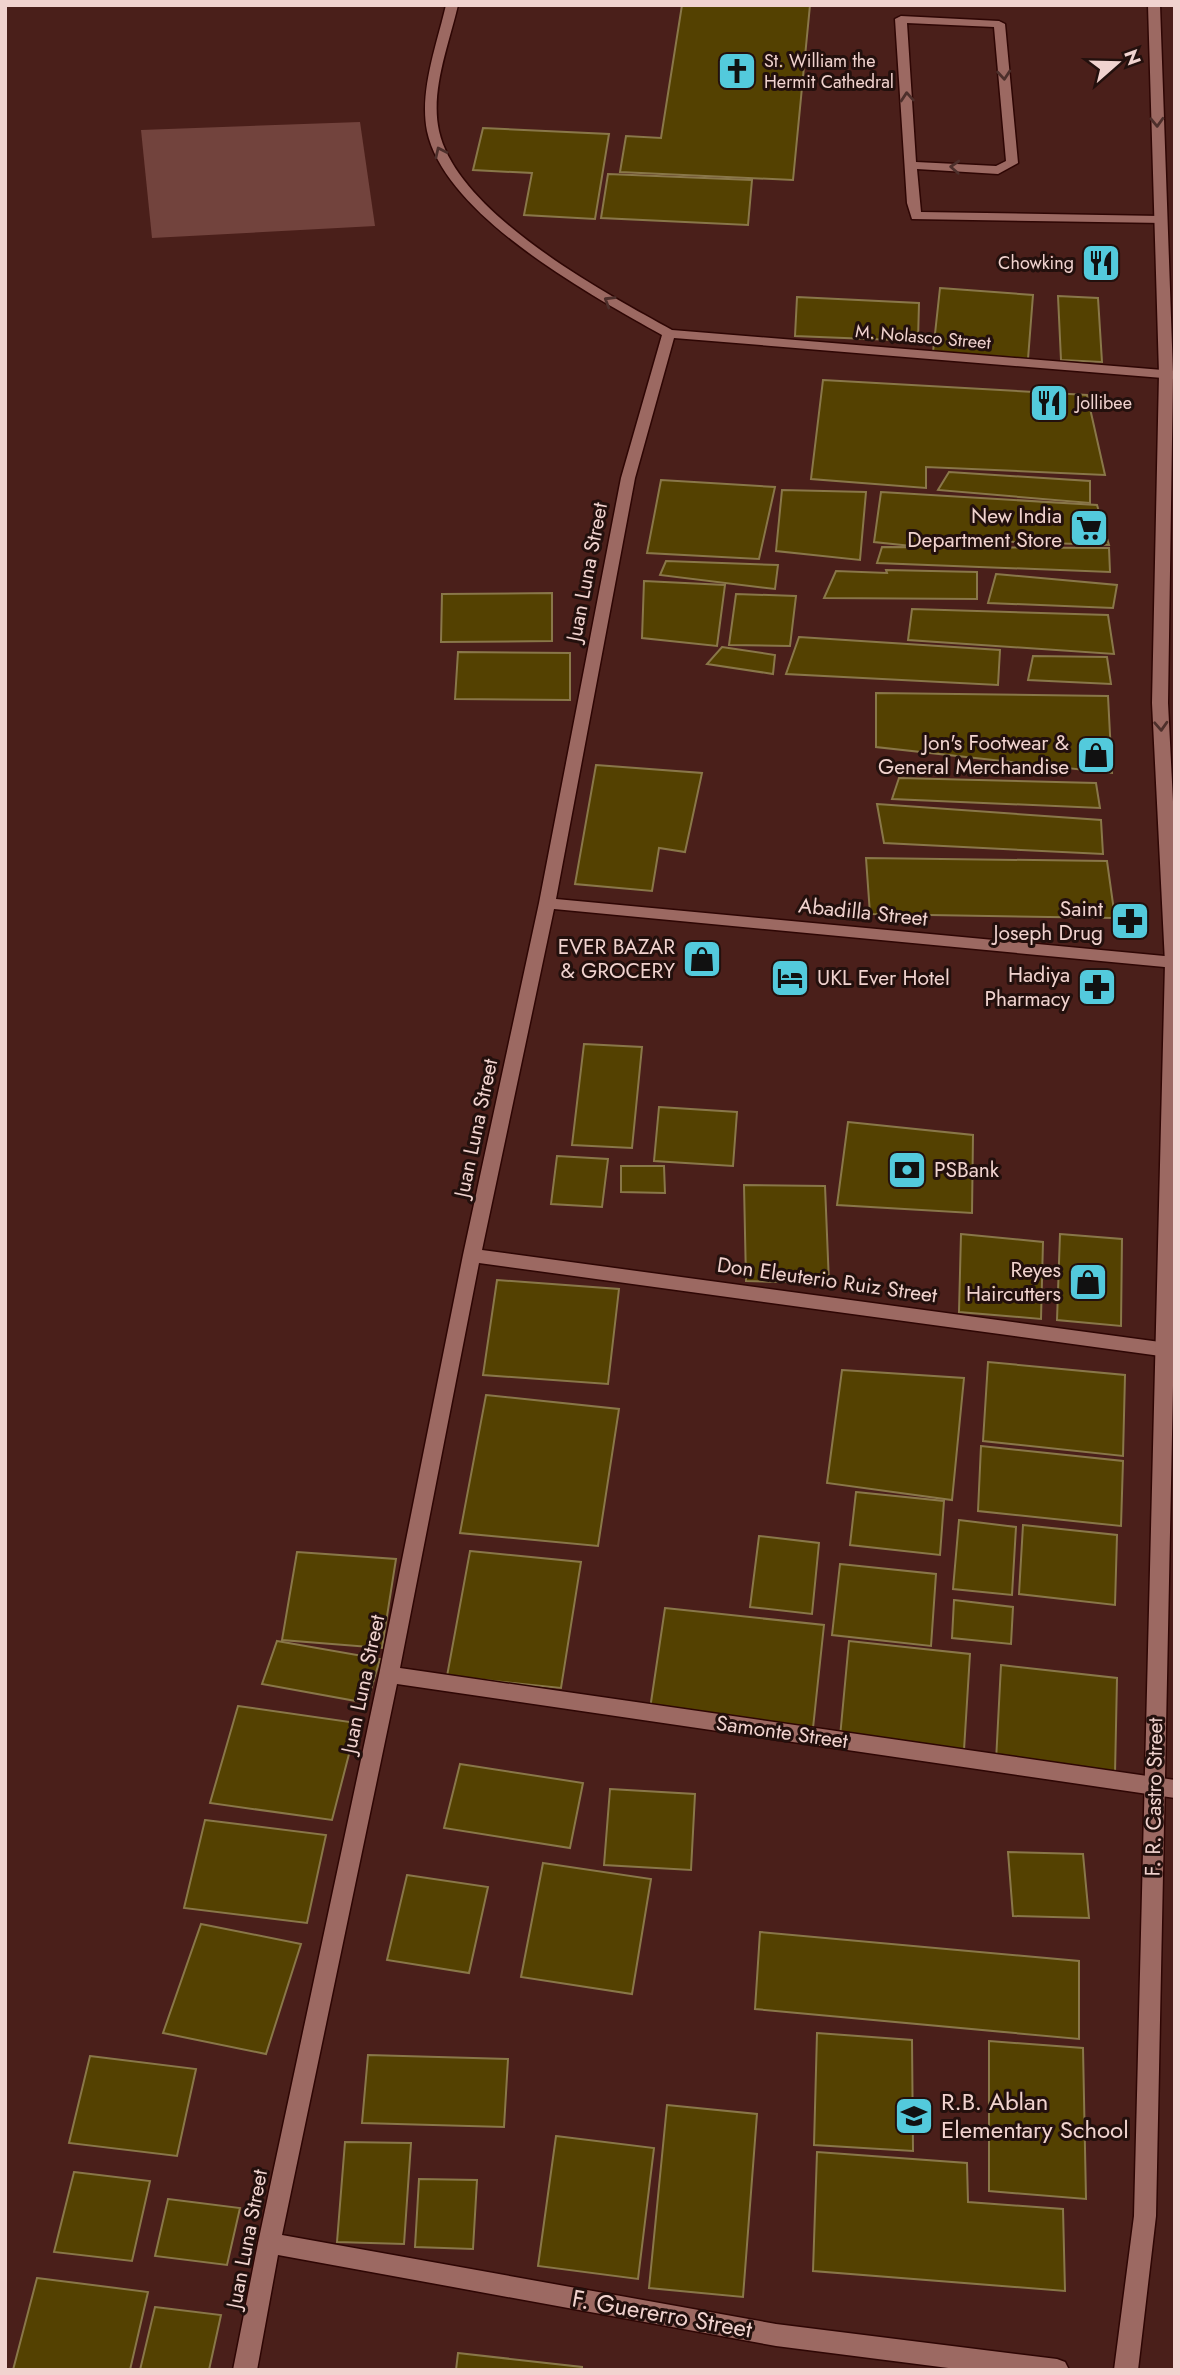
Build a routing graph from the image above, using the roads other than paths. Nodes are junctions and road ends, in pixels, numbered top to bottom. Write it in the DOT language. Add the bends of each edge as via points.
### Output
graph roads {
  1 [pos="452,5"];
  2 [pos="921,5"];
  3 [pos="1154,5"];
  4 [pos="921,20"];
  5 [pos="911,165"];
  6 [pos="1160,219"];
  7 [pos="668,334"];
  8 [pos="1170,374"];
  9 [pos="1168,658"];
  10 [pos="547,903"];
  11 [pos="1174,963"];
  12 [pos="472,1255"];
  13 [pos="1169,1350"];
  14 [pos="389,1675"];
  15 [pos="1165,1787"];
  16 [pos="269,2242"];
  17 [pos="245,2370"];
  18 [pos="1057,2370"];
  19 [pos="1126,2370"];
  7 -- 1 [label="street, one-way" via="542,258 460,183 440,155 431,114"];
  2 -- 4 [label="street"];
  3 -- 6 [label="street, F. R. Castro Street, one-way"];
  5 -- 4 [label="street, one-way" via="901,19"];
  4 -- 5 [label="street, one-way" via="999,23 1012,163 998,170"];
  5 -- 6 [label="street" via="916,216"];
  6 -- 8 [label="street, F. R. Castro Street"];
  7 -- 8 [label="street, M. Nolasco Street"];
  7 -- 10 [label="street, Juan Luna Street" via="628,478"];
  8 -- 9 [label="street, F. R. Castro Street"];
  9 -- 11 [label="street, F. R. Castro Street, one-way" via="1160,703"];
  10 -- 11 [label="street, Abadilla Street"];
  10 -- 12 [label="street, Juan Luna Street"];
  11 -- 13 [label="street, F. R. Castro Street"];
  12 -- 13 [label="street, Don Eleuterio Ruiz Street"];
  12 -- 14 [label="street, Juan Luna Street"];
  13 -- 15 [label="street, F. R. Castro Street"];
  14 -- 15 [label="street, Samonte Street"];
  14 -- 16 [label="street, Juan Luna Street"];
  15 -- 19 [label="street, F. R. Castro Street" via="1145,2217"];
  16 -- 17 [label="street, Juan Luna Street"];
  16 -- 18 [label="street, F. Guererro Street" via="776,2335"];
}
